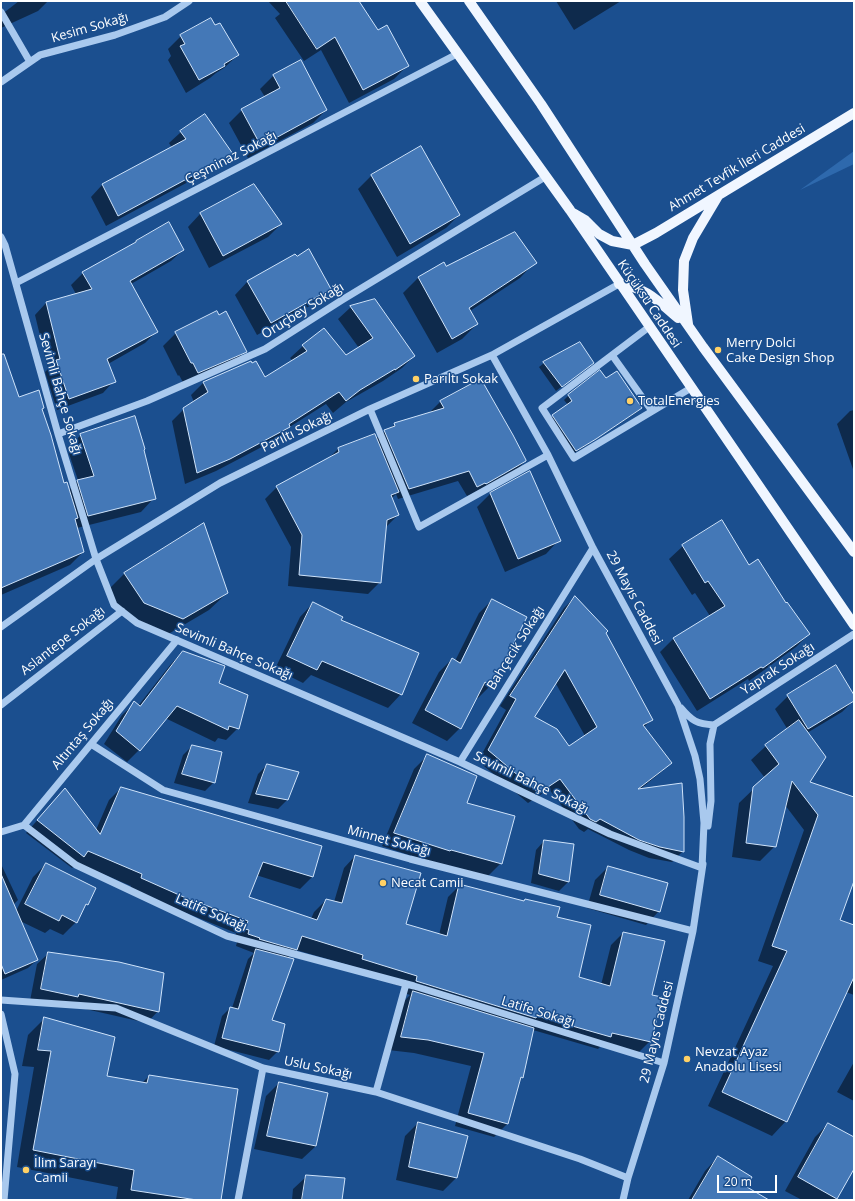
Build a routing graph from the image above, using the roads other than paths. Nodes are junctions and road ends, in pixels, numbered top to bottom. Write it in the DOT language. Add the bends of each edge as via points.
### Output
graph roads {
  1 [pos="189,1"];
  2 [pos="420,1"];
  3 [pos="469,1"];
  4 [pos="1,12"];
  5 [pos="457,54"];
  6 [pos="30,62"];
  7 [pos="1,82"];
  8 [pos="852,113"];
  9 [pos="546,177"];
  10 [pos="718,195"];
  11 [pos="570,210"];
  12 [pos="1,237"];
  13 [pos="633,245"];
  14 [pos="16,283"];
  15 [pos="619,284"];
  16 [pos="649,327"];
  17 [pos="689,328"];
  18 [pos="492,355"];
  19 [pos="612,355"];
  20 [pos="691,388"];
  21 [pos="370,409"];
  22 [pos="652,411"];
  23 [pos="58,434"];
  24 [pos="548,455"];
  25 [pos="593,548"];
  26 [pos="854,552"];
  27 [pos="96,559"];
  28 [pos="122,611"];
  29 [pos="854,625"];
  30 [pos="1,627"];
  31 [pos="854,634"];
  32 [pos="177,640"];
  33 [pos="1,705"];
  34 [pos="678,705"];
  35 [pos="714,724"];
  36 [pos="91,744"];
  37 [pos="460,762"];
  38 [pos="24,825"];
  39 [pos="1,832"];
  40 [pos="702,868"];
  41 [pos="693,931"];
  42 [pos="406,984"];
  43 [pos="1,1000"];
  44 [pos="1,1014"];
  45 [pos="664,1063"];
  46 [pos="263,1068"];
  47 [pos="376,1092"];
  48 [pos="628,1178"];
  49 [pos="4,1200"];
  50 [pos="238,1200"];
  51 [pos="623,1200"];
  1 -- 6 [label="street, Kesim Sokağı" via="165,17 115,35 40,55"];
  2 -- 5 [label="main road, Küçüksu Caddesi"];
  3 -- 13 [label="main road, Küçüksu Caddesi" via="541,104"];
  4 -- 6 [label="street"];
  5 -- 9 [label="main road, Küçüksu Caddesi"];
  5 -- 14 [label="street, Çeşminaz Sokağı"];
  6 -- 7 [label="street, Kesim Sokağı"];
  8 -- 10 [label="main road, Ahmet Tevfik İleri Caddesi"];
  9 -- 11 [label="main road, Küçüksu Caddesi"];
  9 -- 23 [label="street, Oruçbey Sokağı" via="266,349 147,400"];
  10 -- 13 [label="main road, Ahmet Tevfik İleri Caddesi"];
  10 -- 17 [label="main road" via="693,238 684,261 683,290"];
  11 -- 13 [label="main road" via="585,220 598,234 612,241"];
  11 -- 15 [label="main road, Küçüksu Caddesi"];
  12 -- 14 [label="street, Sevimli Bahçe Sokağı"];
  13 -- 17 [label="main road, Küçüksu Caddesi"];
  14 -- 23 [label="street, Sevimli Bahçe Sokağı"];
  15 -- 16 [label="main road, Küçüksu Caddesi"];
  15 -- 17 [label="main road" via="642,290"];
  15 -- 18 [label="street, Parıltı Sokağı"];
  16 -- 19 [label="street"];
  16 -- 20 [label="main road, Küçüksu Caddesi"];
  17 -- 26 [label="main road, Küçüksu Caddesi"];
  18 -- 21 [label="street, Parıltı Sokağı"];
  18 -- 24 [label="street, 29 Mayıs Caddesi"];
  19 -- 22 [label="street"];
  19 -- 22 [label="street" via="542,408 574,458"];
  20 -- 22 [label="street"];
  20 -- 29 [label="main road, Küçüksu Caddesi"];
  21 -- 24 [label="street" via="419,527"];
  21 -- 27 [label="street, Parıltı Sokağı" via="220,483"];
  23 -- 27 [label="street, Sevimli Bahçe Sokağı"];
  24 -- 25 [label="street, 29 Mayıs Caddesi"];
  25 -- 34 [label="street, 29 Mayıs Caddesi"];
  25 -- 37 [label="street, Bahçecik Sokağı"];
  27 -- 28 [label="street, Sevimli Bahçe Sokağı" via="114,605"];
  27 -- 30 [label="street, Parıltı Sokağı"];
  28 -- 32 [label="street, Sevimli Bahçe Sokağı" via="137,623"];
  28 -- 33 [label="street, Aslantepe Sokağı"];
  31 -- 35 [label="street, Yaprak Sokağı"];
  32 -- 36 [label="street, Altıntaş Sokağı"];
  32 -- 37 [label="street, Sevimli Bahçe Sokağı"];
  34 -- 35 [label="street" via="691,719 704,724"];
  34 -- 40 [label="street, 29 Mayıs Caddesi" via="700,779 704,823"];
  35 -- 40 [label="street, 29 Mayıs Caddesi" via="710,744 711,801"];
  36 -- 38 [label="street, Altıntaş Sokağı"];
  36 -- 41 [label="street, Minnet Sokağı" via="163,790 410,859"];
  37 -- 40 [label="street, Sevimli Bahçe Sokağı" via="610,834"];
  38 -- 39 [label="street"];
  38 -- 42 [label="street, Latife Sokağı" via="76,865 227,936"];
  40 -- 41 [label="street, 29 Mayıs Caddesi"];
  41 -- 45 [label="street, 29 Mayıs Caddesi"];
  42 -- 45 [label="street, Latife Sokağı"];
  42 -- 47 [label="street"];
  43 -- 46 [label="street, Uslu Sokağı" via="116,1008"];
  44 -- 49 [label="street" via="15,1074"];
  45 -- 48 [label="street, 29 Mayıs Caddesi"];
  46 -- 47 [label="street, Uslu Sokağı"];
  46 -- 50 [label="street"];
  47 -- 48 [label="street, Uslu Sokağı"];
  48 -- 51 [label="street, 29 Mayıs Caddesi"];
}
